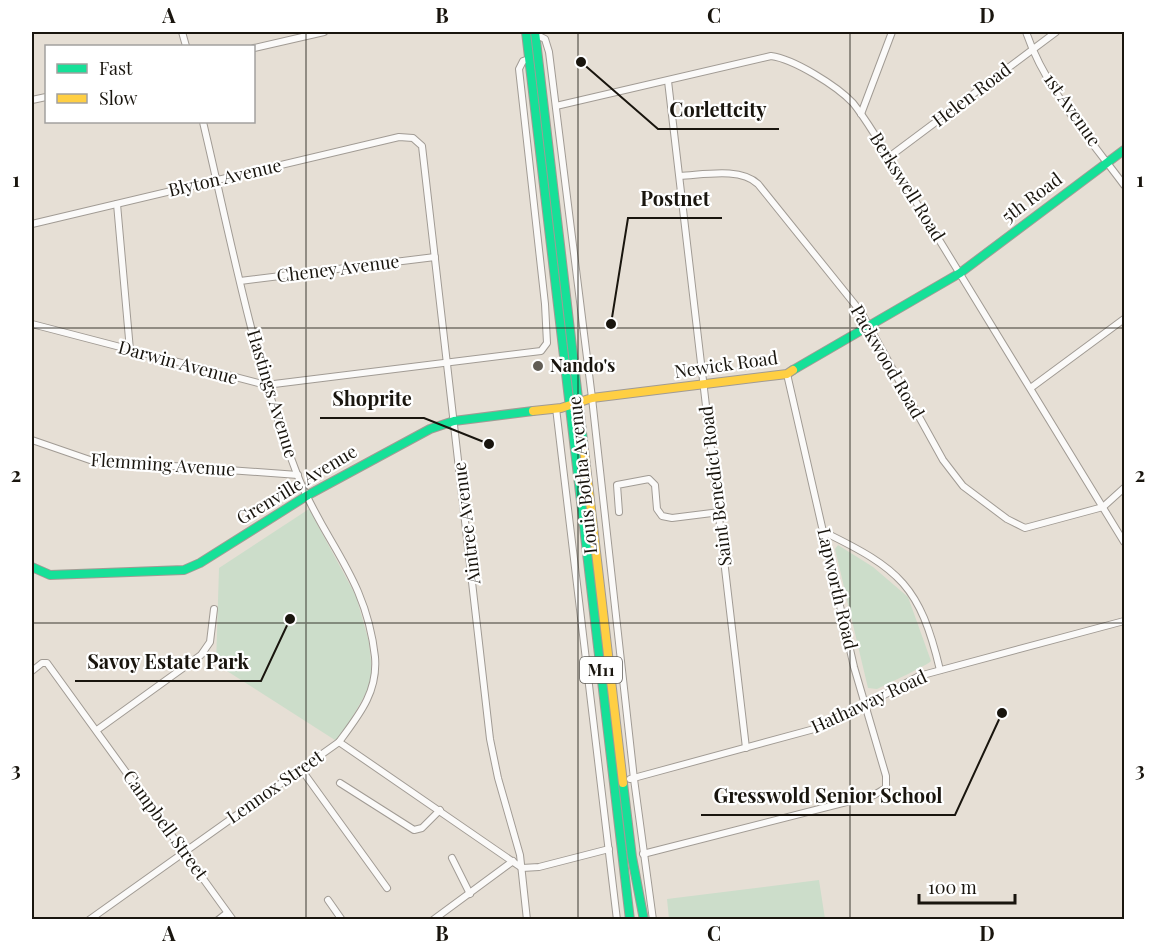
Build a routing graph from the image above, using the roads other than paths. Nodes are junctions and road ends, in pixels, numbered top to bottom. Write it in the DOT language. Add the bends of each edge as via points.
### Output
graph roads {
  1 [pos="324,32"];
  2 [pos="532,32"];
  3 [pos="892,32"];
  4 [pos="1026,32"];
  5 [pos="1056,32"];
  6 [pos="255,48"];
  7 [pos="1032,50"];
  8 [pos="529,59"];
  9 [pos="668,81"];
  10 [pos="556,106"];
  11 [pos="861,114"];
  12 [pos="203,123"];
  13 [pos="418,141"];
  14 [pos="1125,150"];
  15 [pos="889,157"];
  16 [pos="1108,163"];
  17 [pos="680,176"];
  18 [pos="217,181"];
  19 [pos="1125,185"];
  20 [pos="117,204"];
  21 [pos="32,224"];
  22 [pos="435,257"];
  23 [pos="554,262"];
  24 [pos="542,263"];
  25 [pos="575,269"];
  26 [pos="563,270"];
  27 [pos="960,273"];
  28 [pos="240,281"];
  29 [pos="1125,319"];
  30 [pos="32,324"];
  31 [pos="561,327"];
  32 [pos="871,327"];
  33 [pos="547,328"];
  34 [pos="130,350"];
  35 [pos="541,351"];
  36 [pos="448,363"];
  37 [pos="787,374"];
  38 [pos="704,384"];
  39 [pos="266,385"];
  40 [pos="1032,387"];
  41 [pos="592,398"];
  42 [pos="579,404"];
  43 [pos="569,406"];
  44 [pos="556,408"];
  45 [pos="454,421"];
  46 [pos="32,440"];
  47 [pos="298,475"];
  48 [pos="1125,488"];
  49 [pos="308,495"];
  50 [pos="1103,507"];
  51 [pos="619,512"];
  52 [pos="720,512"];
  53 [pos="824,532"];
  54 [pos="1125,542"];
  55 [pos="32,567"];
  56 [pos="214,609"];
  57 [pos="1125,621"];
  58 [pos="940,670"];
  59 [pos="32,671"];
  60 [pos="866,706"];
  61 [pos="97,730"];
  62 [pos="339,742"];
  63 [pos="746,748"];
  64 [pos="301,769"];
  65 [pos="634,778"];
  66 [pos="624,780"];
  67 [pos="614,782"];
  68 [pos="340,783"];
  69 [pos="440,810"];
  70 [pos="609,849"];
  71 [pos="184,851"];
  72 [pos="643,854"];
  73 [pos="452,858"];
  74 [pos="513,861"];
  75 [pos="522,868"];
  76 [pos="387,888"];
  77 [pos="470,894"];
  78 [pos="328,900"];
  79 [pos="228,912"];
  80 [pos="89,920"];
  81 [pos="218,920"];
  82 [pos="233,920"];
  83 [pos="342,920"];
  84 [pos="433,920"];
  85 [pos="527,920"];
  86 [pos="617,920"];
  87 [pos="630,920"];
  88 [pos="644,920"];
  89 [pos="653,920"];
  1 -- 6 [label="street"];
  2 -- 8 [label="main road, Louis Botha Avenue / M11"];
  2 -- 10 [label="street, Louis Botha Avenue" via="548,45"];
  2 -- 26 [label="main road, Louis Botha Avenue / M11"];
  3 -- 11 [label="street"];
  4 -- 7 [label="street, 1st Avenue"];
  5 -- 7 [label="street, Helen Road"];
  7 -- 15 [label="street, Helen Road"];
  7 -- 16 [label="street, 1st Avenue"];
  8 -- 23 [label="main road, Louis Botha Avenue / M11"];
  8 -- 24 [label="street, Louis Botha Avenue" via="519,69"];
  9 -- 10 [label="street, Berkswell Road"];
  9 -- 11 [label="street, Berkswell Road" via="777,57 834,87"];
  9 -- 17 [label="street, Saint Benedict Road"];
  10 -- 25 [label="street, Louis Botha Avenue"];
  11 -- 15 [label="street, Berkswell Road"];
  12 -- 18 [label="street, Hastings Avenue"];
  13 -- 18 [label="street, Blyton Avenue" via="399,137"];
  13 -- 22 [label="street, Aintree Avenue" via="424,154"];
  14 -- 16 [label="main road, 5th Road"];
  15 -- 27 [label="street, Berkswell Road"];
  16 -- 19 [label="street, 1st Avenue"];
  16 -- 27 [label="main road, 5th Road"];
  17 -- 32 [label="street, Packwood Road" via="739,175 754,180"];
  17 -- 38 [label="street, Saint Benedict Road"];
  18 -- 20 [label="street, Blyton Avenue"];
  18 -- 28 [label="street, Hastings Avenue"];
  20 -- 21 [label="street, Blyton Avenue"];
  20 -- 34 [label="street"];
  22 -- 28 [label="street, Cheney Avenue"];
  22 -- 36 [label="street, Aintree Avenue"];
  23 -- 24 [label="street"];
  23 -- 31 [label="main road, Louis Botha Avenue / M11"];
  24 -- 33 [label="street, Louis Botha Avenue"];
  25 -- 26 [label="street"];
  25 -- 41 [label="street, Louis Botha Avenue"];
  26 -- 42 [label="main road, Louis Botha Avenue / M11"];
  27 -- 32 [label="main road, Newick Road"];
  27 -- 40 [label="street, Berkswell Road"];
  28 -- 39 [label="street, Hastings Avenue"];
  29 -- 40 [label="street"];
  30 -- 34 [label="street, Darwin Avenue"];
  31 -- 33 [label="street"];
  31 -- 43 [label="main road, Louis Botha Avenue / M11"];
  32 -- 37 [label="main road, Newick Road"];
  32 -- 50 [label="street, Packwood Road" via="952,475 994,510 1025,528"];
  33 -- 35 [label="street, Louis Botha Avenue"];
  34 -- 39 [label="street, Darwin Avenue"];
  35 -- 36 [label="street, Darwin Avenue"];
  36 -- 39 [label="street, Darwin Avenue"];
  36 -- 45 [label="street, Aintree Avenue"];
  37 -- 38 [label="main road, Newick Road"];
  37 -- 53 [label="street, Lapworth Road"];
  38 -- 41 [label="main road, Newick Road"];
  38 -- 52 [label="street, Saint Benedict Road"];
  39 -- 47 [label="street, Hastings Avenue"];
  40 -- 50 [label="street, Berkswell Road"];
  41 -- 42 [label="main road, Newick Road"];
  41 -- 65 [label="street, Louis Botha Avenue"];
  42 -- 43 [label="main road, Grenville Avenue"];
  42 -- 66 [label="main road, Louis Botha Avenue / M11"];
  43 -- 44 [label="main road, Grenville Avenue"];
  43 -- 67 [label="main road, Louis Botha Avenue / M11"];
  44 -- 45 [label="main road, Grenville Avenue"];
  44 -- 70 [label="street, Louis Botha Avenue"];
  45 -- 49 [label="main road, Grenville Avenue" via="390,448"];
  45 -- 75 [label="street, Aintree Avenue" via="490,739"];
  46 -- 47 [label="street, Flemming Avenue" via="83,459"];
  47 -- 49 [label="street, Hastings Avenue"];
  48 -- 50 [label="street"];
  49 -- 55 [label="main road, Grenville Avenue" via="184,570 63,575"];
  49 -- 62 [label="street, Hastings Avenue" via="361,594 375,657 372,692"];
  50 -- 54 [label="street, Berkswell Road"];
  51 -- 52 [label="street" via="617,485 649,479 655,485 657,509 662,516"];
  52 -- 63 [label="street, Saint Benedict Road"];
  53 -- 58 [label="street" via="868,555 910,589 924,616"];
  53 -- 60 [label="street, Lapworth Road"];
  56 -- 61 [label="street" via="210,642 201,655"];
  57 -- 58 [label="street, Hathaway Road"];
  58 -- 60 [label="street, Hathaway Road" via="912,679"];
  59 -- 61 [label="street, Campbell Street" via="47,663"];
  60 -- 63 [label="street, Hathaway Road" via="817,729"];
  60 -- 72 [label="street, Lapworth Road" via="887,781 884,790"];
  61 -- 71 [label="street, Campbell Street"];
  62 -- 64 [label="street, Lennox Street"];
  62 -- 69 [label="street, Lennox Street"];
  63 -- 65 [label="street, Hathaway Road"];
  64 -- 71 [label="street, Lennox Street"];
  64 -- 76 [label="street"];
  65 -- 66 [label="street, Hathaway Road"];
  65 -- 72 [label="street, Louis Botha Avenue"];
  66 -- 67 [label="street, Hathaway Road"];
  66 -- 88 [label="main road, Louis Botha Avenue / M11"];
  67 -- 87 [label="main road, Louis Botha Avenue / M11"];
  68 -- 69 [label="street" via="414,830 422,828"];
  69 -- 74 [label="street, Lennox Street"];
  70 -- 75 [label="street"];
  70 -- 86 [label="street, Louis Botha Avenue"];
  71 -- 79 [label="street, Campbell Street"];
  71 -- 80 [label="street, Lennox Street"];
  72 -- 89 [label="street, Louis Botha Avenue"];
  73 -- 77 [label="street"];
  74 -- 75 [label="street, Lennox Street"];
  74 -- 77 [label="street"];
  75 -- 85 [label="street, Aintree Avenue"];
  77 -- 84 [label="street"];
  78 -- 83 [label="street"];
  79 -- 81 [label="street"];
  79 -- 82 [label="street, Campbell Street"];
}
